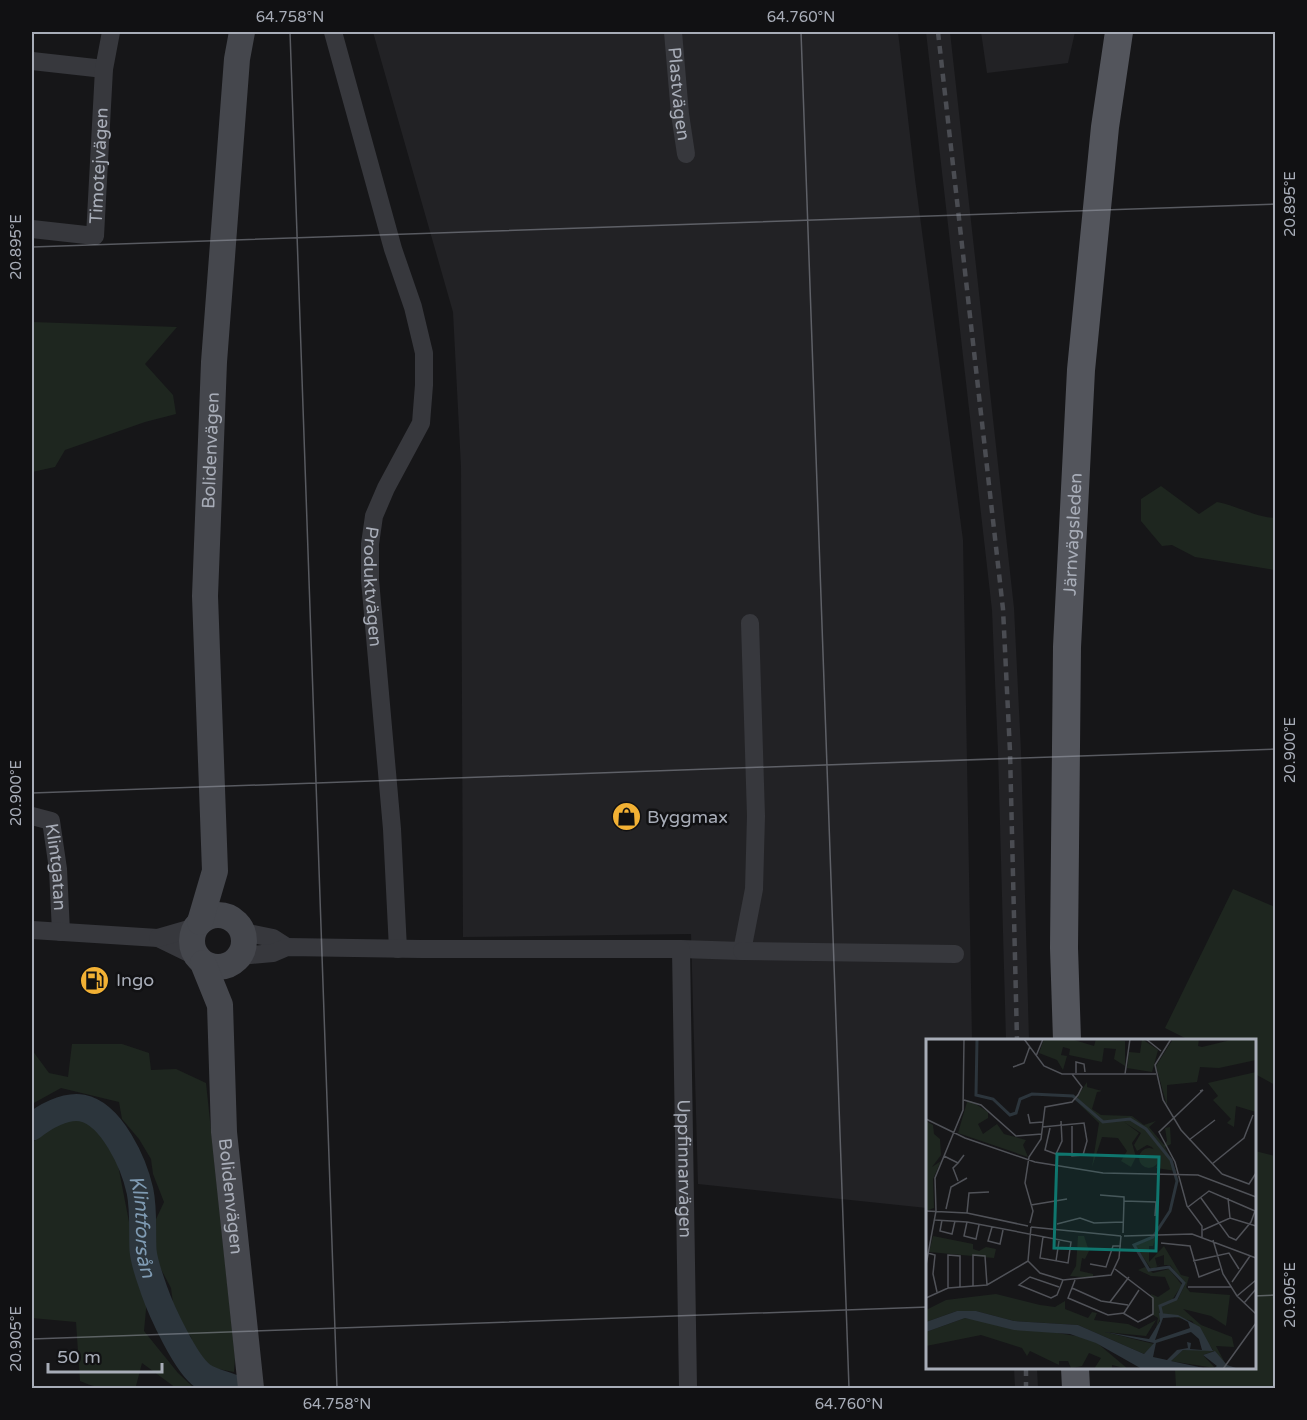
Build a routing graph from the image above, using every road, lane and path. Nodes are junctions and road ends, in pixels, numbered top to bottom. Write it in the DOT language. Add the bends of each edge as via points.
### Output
graph roads {
  1 [pos="111,32"];
  2 [pos="242,32"];
  3 [pos="333,32"];
  4 [pos="673,32"];
  5 [pos="1119,32"];
  6 [pos="32,62"];
  7 [pos="104,69"];
  8 [pos="686,154"];
  9 [pos="32,229"];
  10 [pos="750,623"];
  11 [pos="32,816"];
  12 [pos="215,871"];
  13 [pos="198,925"];
  14 [pos="32,930"];
  15 [pos="61,932"];
  16 [pos="158,938"];
  17 [pos="238,942"];
  18 [pos="287,947"];
  19 [pos="398,949"];
  20 [pos="681,949"];
  21 [pos="742,951"];
  22 [pos="955,954"];
  23 [pos="200,960"];
  24 [pos="220,1005"];
  25 [pos="1067,1039"];
  26 [pos="1075,1369"];
  27 [pos="250,1389"];
  28 [pos="688,1389"];
  29 [pos="1076,1389"];
  1 -- 7 [label="street, Timotejvägen"];
  2 -- 12 [label="main road, Bolidenvägen" via="214,362 205,597"];
  3 -- 19 [label="street, Produktvägen" via="424,353 421,423 374,516 370,544"];
  4 -- 8 [label="street, Plastvägen"];
  5 -- 25 [label="main road, Järnvägsleden" via="1103,139 1081,370 1067,647"];
  6 -- 7 [label="street"];
  7 -- 9 [label="street, Timotejvägen" via="95,236"];
  10 -- 21 [label="street" via="756,816 754,889"];
  11 -- 15 [label="street, Klintgatan" via="51,821"];
  12 -- 13 [label="main road, Bolidenvägen"];
  12 -- 17 [label="main road, Bolidenvägen"];
  13 -- 16 [label="street"];
  13 -- 17 [label="main road" via="212,915 221,915"];
  13 -- 23 [label="main road, Bolidenvägen" via="192,939"];
  14 -- 15 [label="street"];
  15 -- 16 [label="street"];
  16 -- 23 [label="street"];
  17 -- 18 [label="street" via="273,938"];
  17 -- 18 [label="street" via="273,953"];
  17 -- 23 [label="main road" via="229,966 212,967"];
  17 -- 24 [label="main road, Bolidenvägen"];
  18 -- 19 [label="street"];
  19 -- 20 [label="street"];
  20 -- 21 [label="street"];
  20 -- 28 [label="street, Uppfinnarvägen"];
  21 -- 22 [label="street"];
  23 -- 24 [label="main road, Bolidenvägen"];
  24 -- 27 [label="main road, Bolidenvägen" via="224,1132"];
  26 -- 29 [label="main road"];
}
